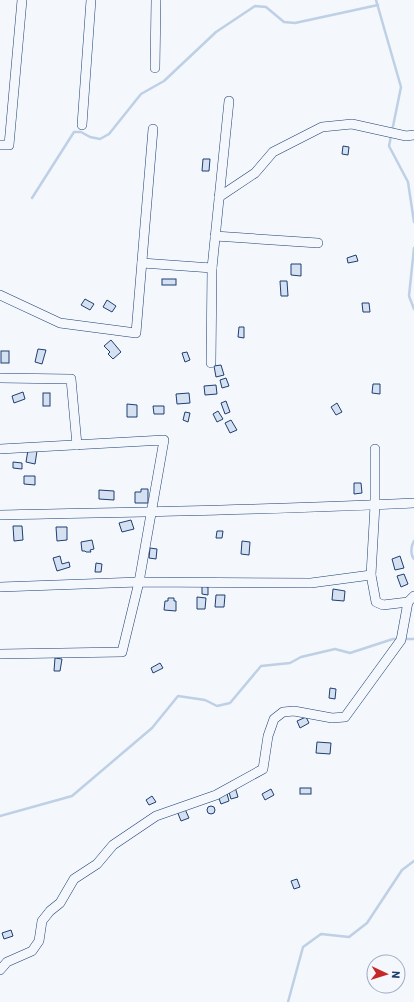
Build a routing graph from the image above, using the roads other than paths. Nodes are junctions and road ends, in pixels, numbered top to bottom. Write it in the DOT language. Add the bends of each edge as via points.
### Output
graph roads {
  1 [pos="22,0"];
  2 [pos="91,0"];
  3 [pos="156,0"];
  4 [pos="155,68"];
  5 [pos="229,101"];
  6 [pos="82,125"];
  7 [pos="153,129"];
  8 [pos="414,135"];
  9 [pos="0,145"];
  10 [pos="219,197"];
  11 [pos="216,236"];
  12 [pos="318,243"];
  13 [pos="142,263"];
  14 [pos="212,268"];
  15 [pos="0,295"];
  16 [pos="211,363"];
  17 [pos="0,378"];
  18 [pos="77,445"];
  19 [pos="0,448"];
  20 [pos="375,449"];
  21 [pos="414,503"];
  22 [pos="375,505"];
  23 [pos="152,512"];
  24 [pos="0,515"];
  25 [pos="371,575"];
  26 [pos="139,582"];
  27 [pos="0,587"];
  28 [pos="411,599"];
  29 [pos="0,654"];
  30 [pos="0,970"];
  1 -- 9 [label="street" via="9,145"];
  2 -- 6 [label="street"];
  3 -- 4 [label="street"];
  5 -- 10 [label="street"];
  7 -- 13 [label="street"];
  8 -- 10 [label="street" via="406,136 352,124 322,127 272,152 255,173"];
  10 -- 11 [label="street"];
  11 -- 12 [label="street"];
  11 -- 14 [label="street"];
  13 -- 14 [label="street"];
  13 -- 15 [label="street" via="136,334 60,323"];
  14 -- 16 [label="street"];
  17 -- 18 [label="street" via="71,379"];
  18 -- 19 [label="street"];
  18 -- 23 [label="street" via="164,440"];
  20 -- 22 [label="street"];
  21 -- 22 [label="street"];
  22 -- 23 [label="street"];
  22 -- 25 [label="street"];
  23 -- 24 [label="street"];
  23 -- 26 [label="street"];
  25 -- 26 [label="street" via="311,583"];
  25 -- 28 [label="street" via="376,602 383,605"];
  26 -- 27 [label="street"];
  26 -- 29 [label="street" via="122,652"];
  28 -- 30 [label="street" via="401,640 345,716 332,718 294,711 283,712 274,719 268,736 263,769 216,795 156,816 113,845 97,864 74,879 60,903 42,921 39,941 32,951 7,962"];
}
